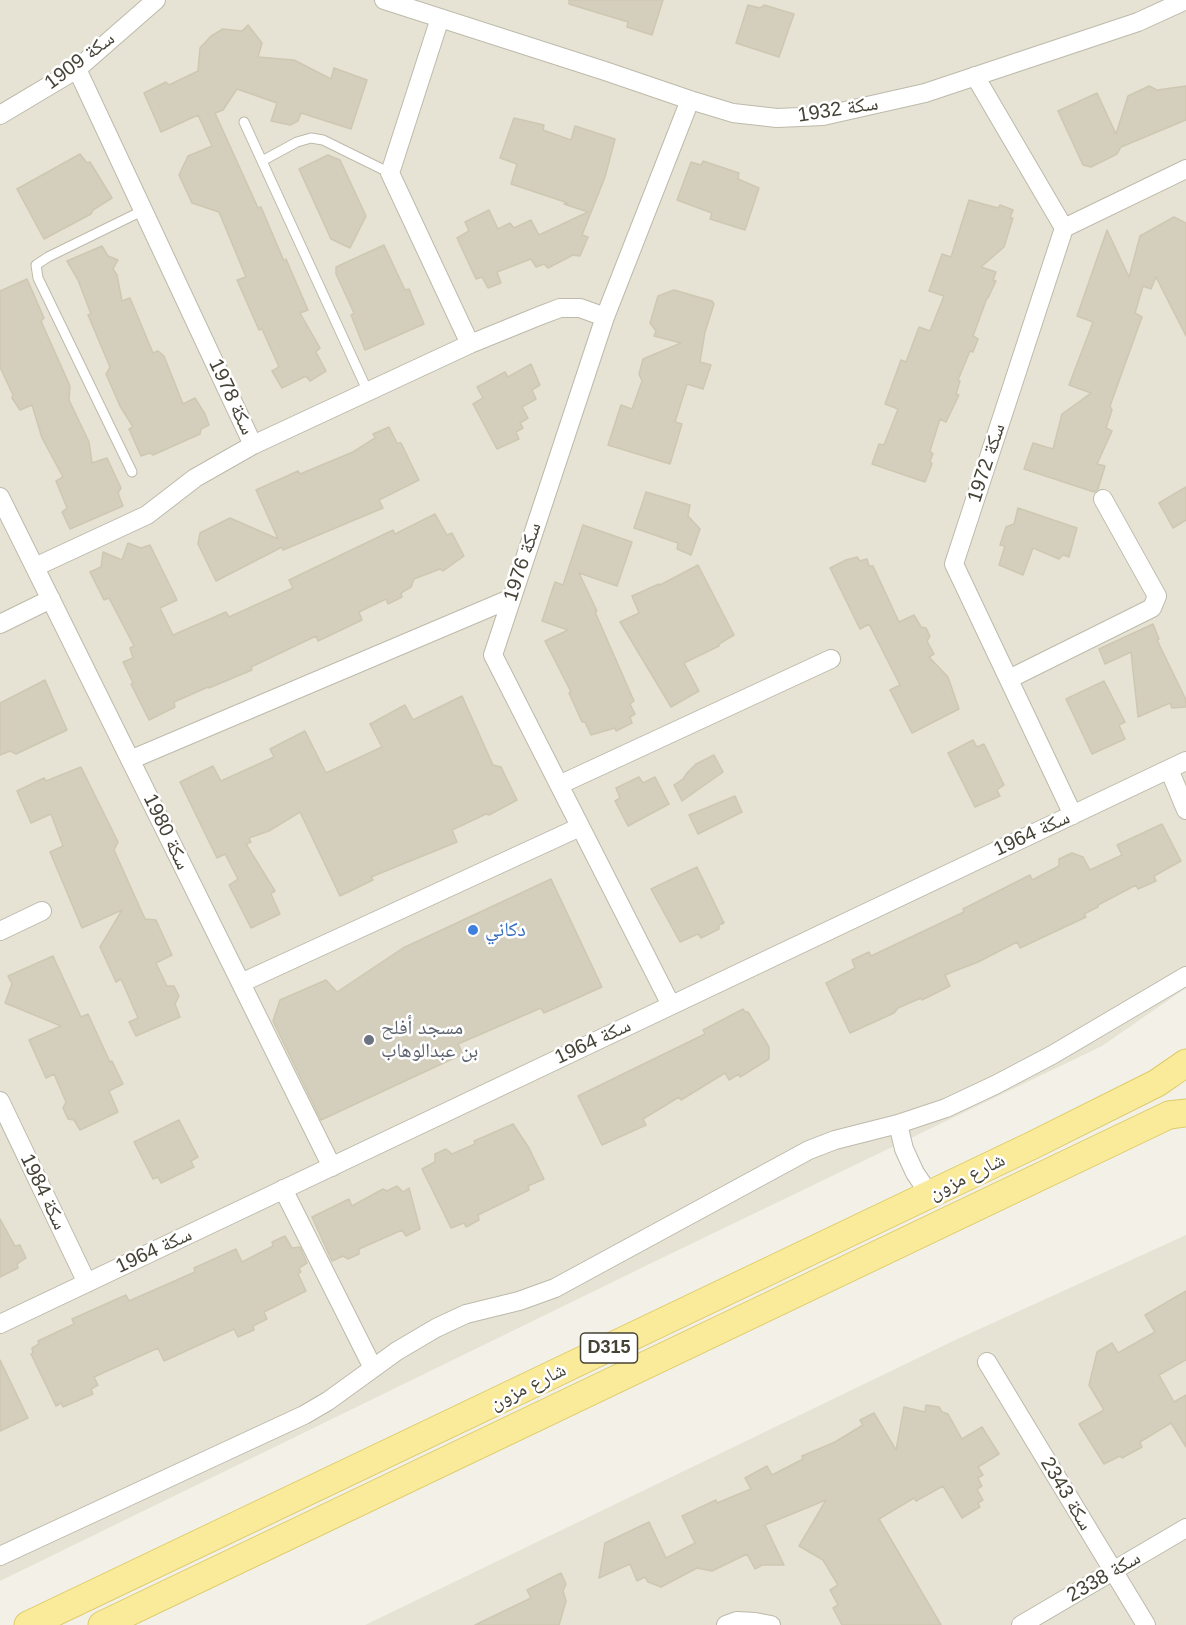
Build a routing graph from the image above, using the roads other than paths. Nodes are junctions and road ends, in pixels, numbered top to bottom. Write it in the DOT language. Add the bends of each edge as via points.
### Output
graph roads {
  1 [pos="156,0"];
  2 [pos="384,0"];
  3 [pos="1186,0"];
  4 [pos="440,18"];
  5 [pos="77,69"];
  6 [pos="975,76"];
  7 [pos="690,100"];
  8 [pos="0,115"];
  9 [pos="244,122"];
  10 [pos="262,161"];
  11 [pos="1186,169"];
  12 [pos="390,172"];
  13 [pos="144,210"];
  14 [pos="1064,228"];
  15 [pos="605,316"];
  16 [pos="470,344"];
  17 [pos="368,392"];
  18 [pos="253,444"];
  19 [pos="132,472"];
  20 [pos="0,497"];
  21 [pos="1103,499"];
  22 [pos="35,567"];
  23 [pos="512,598"];
  24 [pos="51,599"];
  25 [pos="0,624"];
  26 [pos="831,659"];
  27 [pos="1009,679"];
  28 [pos="130,760"];
  29 [pos="1186,761"];
  30 [pos="1169,769"];
  31 [pos="558,785"];
  32 [pos="1186,810"];
  33 [pos="1073,815"];
  34 [pos="580,827"];
  35 [pos="42,911"];
  36 [pos="0,931"];
  37 [pos="1186,976"];
  38 [pos="241,983"];
  39 [pos="670,1005"];
  40 [pos="1186,1063"];
  41 [pos="0,1101"];
  42 [pos="1186,1113"];
  43 [pos="898,1124"];
  44 [pos="332,1167"];
  45 [pos="284,1189"];
  46 [pos="930,1195"];
  47 [pos="87,1282"];
  48 [pos="0,1324"];
  49 [pos="987,1362"];
  50 [pos="373,1368"];
  51 [pos="1186,1528"];
  52 [pos="0,1557"];
  53 [pos="1114,1572"];
  54 [pos="28,1625"];
  55 [pos="102,1625"];
  56 [pos="726,1625"];
  57 [pos="771,1625"];
  58 [pos="1022,1625"];
  59 [pos="1146,1625"];
  1 -- 5 [label="street, سكة 1909"];
  2 -- 4 [label="street, سكة 1932"];
  3 -- 6 [label="street, سكة 1932" via="1138,22"];
  4 -- 7 [label="street, سكة 1932"];
  4 -- 12 [label="street"];
  5 -- 8 [label="street, سكة 1909"];
  5 -- 13 [label="street, سكة 1978"];
  6 -- 7 [label="street, سكة 1932" via="925,93 823,116 777,118 733,113"];
  6 -- 14 [label="street"];
  7 -- 15 [label="street, سكة 1976"];
  9 -- 10 [label="lane"];
  10 -- 12 [label="lane" via="311,138"];
  10 -- 17 [label="lane"];
  11 -- 14 [label="street"];
  12 -- 16 [label="street"];
  13 -- 18 [label="street, سكة 1978"];
  13 -- 19 [label="lane" via="36,265 38,278"];
  14 -- 27 [label="street, سكة 1972" via="954,564"];
  15 -- 16 [label="street, سكة 1978" via="580,308 560,308"];
  15 -- 23 [label="street, سكة 1976"];
  16 -- 17 [label="street, سكة 1978"];
  17 -- 18 [label="street, سكة 1978"];
  18 -- 22 [label="street" via="186,483 147,515"];
  20 -- 22 [label="street, سكة 1980"];
  21 -- 27 [label="street" via="1156,596 1152,608"];
  22 -- 24 [label="street, سكة 1980"];
  23 -- 28 [label="street"];
  23 -- 31 [label="street, سكة 1976" via="493,655"];
  24 -- 25 [label="street"];
  24 -- 28 [label="street, سكة 1980"];
  26 -- 31 [label="street"];
  27 -- 33 [label="street, سكة 1972"];
  28 -- 38 [label="street, سكة 1980"];
  29 -- 30 [label="street, سكة 1964"];
  30 -- 32 [label="street"];
  30 -- 33 [label="street, سكة 1964"];
  31 -- 34 [label="street, سكة 1976"];
  33 -- 39 [label="street, سكة 1964"];
  34 -- 38 [label="street"];
  34 -- 39 [label="street, سكة 1976"];
  35 -- 36 [label="street"];
  37 -- 43 [label="street" via="995,1085 946,1108"];
  38 -- 44 [label="street, سكة 1980"];
  39 -- 44 [label="street, سكة 1964"];
  40 -- 46 [label="main road, شارع مزون / D315" via="1157,1083"];
  41 -- 47 [label="street, سكة 1984"];
  42 -- 55 [label="main road, شارع مزون / D315" via="1169,1115"];
  43 -- 46 [label="street" via="904,1149"];
  43 -- 50 [label="street" via="809,1150 555,1288 451,1321"];
  44 -- 45 [label="street, سكة 1964"];
  45 -- 47 [label="street, سكة 1964"];
  45 -- 50 [label="street"];
  46 -- 54 [label="main road, شارع مزون / D315"];
  47 -- 48 [label="street, سكة 1964"];
  49 -- 53 [label="street, سكة 2343"];
  50 -- 52 [label="street" via="304,1415"];
  51 -- 53 [label="street, سكة 2338"];
  53 -- 58 [label="street, سكة 2338"];
  53 -- 59 [label="street, سكة 2343"];
  56 -- 57 [label="street" via="737,1621"];
}
